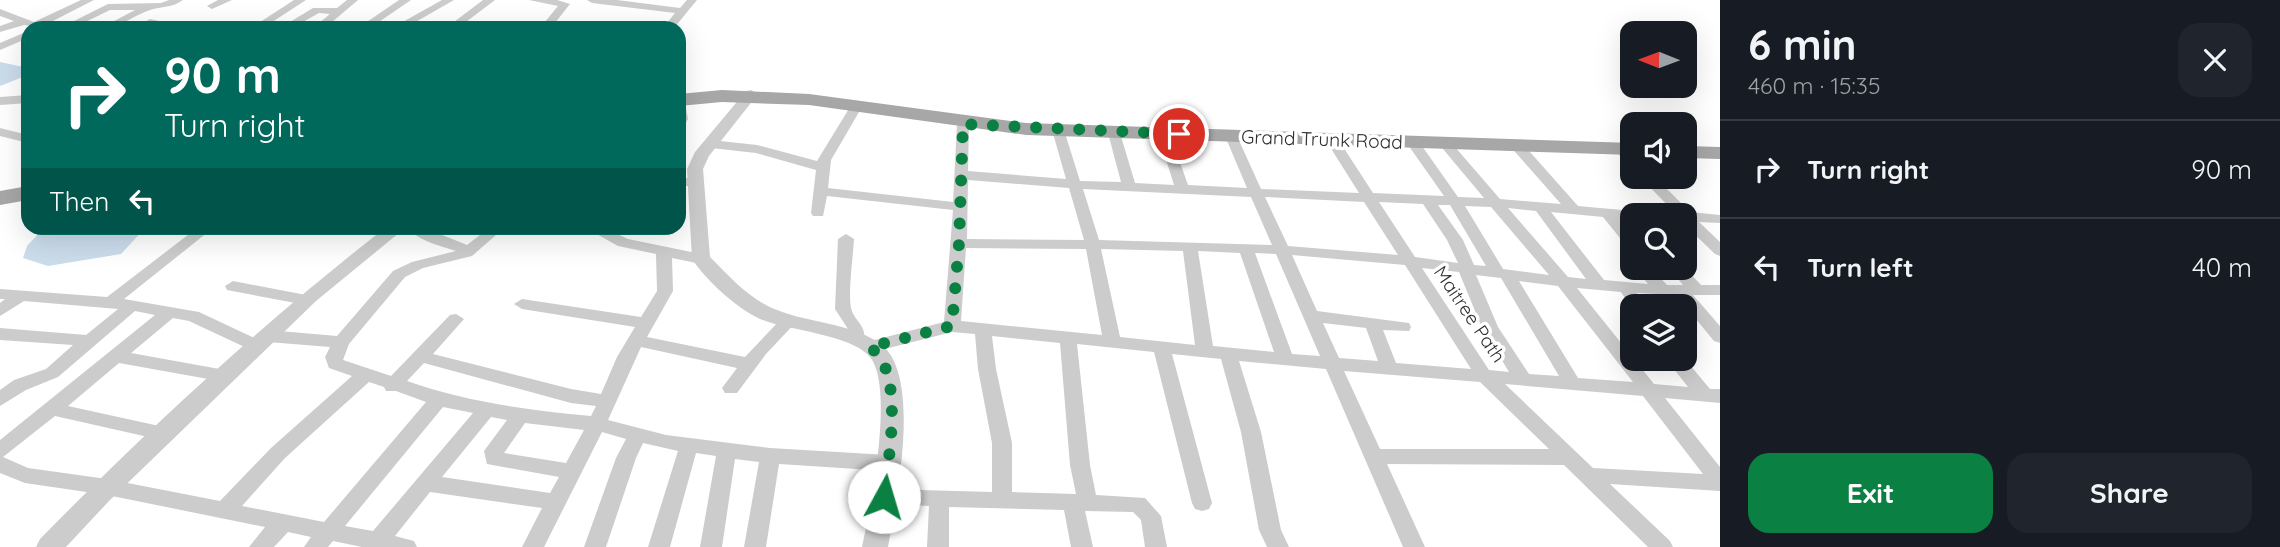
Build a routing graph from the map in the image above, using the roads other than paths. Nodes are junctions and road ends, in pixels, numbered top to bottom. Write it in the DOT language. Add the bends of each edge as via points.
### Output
graph roads {
  1 [pos="89,0"];
  2 [pos="178,0"];
  3 [pos="227,0"];
  4 [pos="301,0"];
  5 [pos="354,0"];
  6 [pos="406,0"];
  7 [pos="450,0"];
  8 [pos="490,0"];
  9 [pos="534,0"];
  10 [pos="592,0"];
  11 [pos="692,0"];
  12 [pos="150,6"];
  13 [pos="212,6"];
  14 [pos="340,11"];
  15 [pos="682,11"];
  16 [pos="0,12"];
  17 [pos="46,21"];
  18 [pos="79,21"];
  19 [pos="120,21"];
  20 [pos="267,21"];
  21 [pos="297,21"];
  22 [pos="327,21"];
  23 [pos="374,21"];
  24 [pos="410,21"];
  25 [pos="461,21"];
  26 [pos="551,21"];
  27 [pos="673,21"];
  28 [pos="21,23"];
  29 [pos="21,28"];
  30 [pos="0,29"];
  31 [pos="21,36"];
  32 [pos="21,45"];
  33 [pos="2,50"];
  34 [pos="751,94"];
  35 [pos="21,100"];
  36 [pos="0,101"];
  37 [pos="686,101"];
  38 [pos="856,107"];
  39 [pos="963,124"];
  40 [pos="1058,130"];
  41 [pos="1,133"];
  42 [pos="1114,133"];
  43 [pos="1164,134"];
  44 [pos="1231,136"];
  45 [pos="21,137"];
  46 [pos="1331,139"];
  47 [pos="1412,142"];
  48 [pos="1444,143"];
  49 [pos="711,144"];
  50 [pos="1516,145"];
  51 [pos="1620,152"];
  52 [pos="1697,154"];
  53 [pos="1717,156"];
  54 [pos="822,167"];
  55 [pos="961,175"];
  56 [pos="687,182"];
  57 [pos="1074,184"];
  58 [pos="1129,187"];
  59 [pos="1182,189"];
  60 [pos="1659,189"];
  61 [pos="820,191"];
  62 [pos="1255,191"];
  63 [pos="1369,199"];
  64 [pos="1428,201"];
  65 [pos="1455,202"];
  66 [pos="1495,203"];
  67 [pos="1672,203"];
  68 [pos="960,207"];
  69 [pos="1540,207"];
  70 [pos="1573,209"];
  71 [pos="1608,213"];
  72 [pos="818,214"];
  73 [pos="1620,214"];
  74 [pos="1697,218"];
  75 [pos="1720,219"];
  76 [pos="1620,228"];
  77 [pos="1697,228"];
  78 [pos="197,235"];
  79 [pos="387,235"];
  80 [pos="428,235"];
  81 [pos="489,235"];
  82 [pos="607,235"];
  83 [pos="846,239"];
  84 [pos="959,243"];
  85 [pos="1093,245"];
  86 [pos="1190,248"];
  87 [pos="1246,249"];
  88 [pos="1282,250"];
  89 [pos="470,251"];
  90 [pos="1720,251"];
  91 [pos="664,254"];
  92 [pos="701,259"];
  93 [pos="1411,263"];
  94 [pos="1466,268"];
  95 [pos="1501,272"];
  96 [pos="1562,280"];
  97 [pos="1654,280"];
  98 [pos="1683,280"];
  99 [pos="1598,284"];
  100 [pos="233,286"];
  101 [pos="1625,286"];
  102 [pos="1662,289"];
  103 [pos="1720,290"];
  104 [pos="1689,291"];
  105 [pos="0,294"];
  106 [pos="1630,294"];
  107 [pos="20,296"];
  108 [pos="306,300"];
  109 [pos="110,302"];
  110 [pos="522,304"];
  111 [pos="130,307"];
  112 [pos="0,311"];
  113 [pos="168,313"];
  114 [pos="1310,316"];
  115 [pos="456,319"];
  116 [pos="789,321"];
  117 [pos="1372,323"];
  118 [pos="952,326"];
  119 [pos="1403,327"];
  120 [pos="983,329"];
  121 [pos="639,332"];
  122 [pos="0,334"];
  123 [pos="1068,337"];
  124 [pos="1720,337"];
  125 [pos="90,341"];
  126 [pos="262,341"];
  127 [pos="1112,341"];
  128 [pos="341,342"];
  129 [pos="862,343"];
  130 [pos="1161,346"];
  131 [pos="1205,351"];
  132 [pos="1228,353"];
  133 [pos="116,356"];
  134 [pos="423,357"];
  135 [pos="1284,359"];
  136 [pos="1329,361"];
  137 [pos="748,364"];
  138 [pos="1389,366"];
  139 [pos="1687,371"];
  140 [pos="1483,374"];
  141 [pos="365,375"];
  142 [pos="225,376"];
  143 [pos="1523,379"];
  144 [pos="1572,383"];
  145 [pos="392,386"];
  146 [pos="731,388"];
  147 [pos="1648,388"];
  148 [pos="1712,395"];
  149 [pos="0,399"];
  150 [pos="439,399"];
  151 [pos="607,401"];
  152 [pos="488,408"];
  153 [pos="52,409"];
  154 [pos="520,416"];
  155 [pos="596,424"];
  156 [pos="166,434"];
  157 [pos="638,435"];
  158 [pos="689,445"];
  159 [pos="727,450"];
  160 [pos="0,451"];
  161 [pos="770,456"];
  162 [pos="1375,456"];
  163 [pos="1567,457"];
  164 [pos="888,463"];
  165 [pos="0,464"];
  166 [pos="571,471"];
  167 [pos="1587,475"];
  168 [pos="1720,482"];
  169 [pos="425,483"];
  170 [pos="107,487"];
  171 [pos="884,497"];
  172 [pos="939,499"];
  173 [pos="1002,501"];
  174 [pos="555,502"];
  175 [pos="1081,503"];
  176 [pos="1202,503"];
  177 [pos="223,512"];
  178 [pos="284,522"];
  179 [pos="322,539"];
  180 [pos="379,544"];
  181 [pos="49,547"];
  182 [pos="260,547"];
  183 [pos="406,547"];
  184 [pos="533,547"];
  185 [pos="595,547"];
  186 [pos="659,547"];
  187 [pos="712,547"];
  188 [pos="755,547"];
  189 [pos="875,547"];
  190 [pos="938,547"];
  191 [pos="1082,547"];
  192 [pos="1156,547"];
  193 [pos="1278,547"];
  194 [pos="1414,547"];
  195 [pos="1662,547"];
  1 -- 17 [label="street"];
  2 -- 12 [label="street"];
  3 -- 13 [label="street"];
  4 -- 20 [label="street"];
  5 -- 14 [label="street"];
  6 -- 23 [label="street"];
  7 -- 24 [label="street"];
  8 -- 25 [label="street"];
  9 -- 26 [label="street" via="565,4"];
  10 -- 15 [label="street"];
  11 -- 15 [label="street"];
  12 -- 18 [label="street" via="108,7"];
  12 -- 19 [label="street"];
  14 -- 21 [label="street" via="317,10"];
  14 -- 22 [label="street"];
  15 -- 27 [label="street"];
  16 -- 28 [label="street"];
  29 -- 30 [label="street"];
  31 -- 33 [label="street"];
  32 -- 33 [label="street"];
  34 -- 37 [label="main road, Grand Trunk Road"];
  34 -- 38 [label="main road, Grand Trunk Road"];
  34 -- 49 [label="street"];
  35 -- 36 [label="street"];
  38 -- 39 [label="main road, Grand Trunk Road"];
  38 -- 54 [label="street"];
  39 -- 40 [label="main road, Grand Trunk Road"];
  39 -- 55 [label="street"];
  40 -- 42 [label="main road, Grand Trunk Road"];
  40 -- 57 [label="street"];
  41 -- 45 [label="street"];
  42 -- 43 [label="main road, Grand Trunk Road"];
  42 -- 58 [label="street"];
  43 -- 44 [label="main road, Grand Trunk Road"];
  43 -- 59 [label="street"];
  44 -- 46 [label="main road, Grand Trunk Road"];
  44 -- 62 [label="street"];
  46 -- 47 [label="main road, Grand Trunk Road"];
  46 -- 63 [label="street, Maitree Path"];
  47 -- 48 [label="main road, Grand Trunk Road"];
  47 -- 65 [label="street"];
  48 -- 50 [label="main road, Grand Trunk Road"];
  48 -- 66 [label="street"];
  49 -- 54 [label="street" via="758,149"];
  49 -- 56 [label="street"];
  50 -- 51 [label="main road, Grand Trunk Road"];
  50 -- 70 [label="street"];
  52 -- 53 [label="main road"];
  54 -- 61 [label="street"];
  55 -- 57 [label="street"];
  55 -- 68 [label="street"];
  56 -- 92 [label="street"];
  57 -- 58 [label="street"];
  57 -- 85 [label="street"];
  58 -- 59 [label="street"];
  59 -- 62 [label="street"];
  60 -- 67 [label="street"];
  61 -- 68 [label="street"];
  61 -- 72 [label="street"];
  62 -- 63 [label="street"];
  62 -- 88 [label="street"];
  63 -- 64 [label="street"];
  63 -- 93 [label="street, Maitree Path"];
  64 -- 65 [label="street"];
  64 -- 94 [label="street" via="1455,240"];
  65 -- 66 [label="street"];
  65 -- 95 [label="street"];
  66 -- 69 [label="street"];
  66 -- 96 [label="street"];
  68 -- 84 [label="street"];
  69 -- 70 [label="street"];
  69 -- 99 [label="street"];
  70 -- 71 [label="street"];
  71 -- 73 [label="street"];
  71 -- 76 [label="street"];
  74 -- 75 [label="street"];
  77 -- 90 [label="street"];
  78 -- 109 [label="street"];
  79 -- 108 [label="street"];
  80 -- 89 [label="street"];
  81 -- 89 [label="street"];
  82 -- 91 [label="street"];
  83 -- 129 [label="street" via="842,309"];
  84 -- 85 [label="street"];
  84 -- 118 [label="street"];
  85 -- 86 [label="street"];
  85 -- 127 [label="street"];
  86 -- 87 [label="street"];
  86 -- 131 [label="street"];
  87 -- 88 [label="street"];
  87 -- 135 [label="street"];
  88 -- 93 [label="street"];
  88 -- 114 [label="street"];
  89 -- 128 [label="street" via="399,274"];
  91 -- 92 [label="street"];
  91 -- 121 [label="street" via="665,291"];
  92 -- 116 [label="street" via="765,313"];
  93 -- 94 [label="street"];
  93 -- 140 [label="street, Maitree Path"];
  94 -- 95 [label="street"];
  94 -- 143 [label="street" via="1490,328"];
  95 -- 96 [label="street"];
  95 -- 144 [label="street"];
  96 -- 99 [label="street"];
  96 -- 147 [label="street"];
  97 -- 102 [label="street"];
  98 -- 104 [label="street"];
  99 -- 101 [label="street"];
  100 -- 108 [label="street"];
  101 -- 102 [label="street"];
  101 -- 106 [label="street"];
  102 -- 104 [label="street"];
  103 -- 104 [label="street"];
  104 -- 124 [label="street"];
  105 -- 107 [label="street"];
  107 -- 109 [label="street"];
  107 -- 112 [label="street"];
  108 -- 126 [label="street"];
  109 -- 111 [label="street"];
  110 -- 121 [label="street"];
  111 -- 113 [label="street"];
  111 -- 125 [label="street"];
  113 -- 126 [label="street" via="193,316"];
  113 -- 133 [label="street"];
  114 -- 117 [label="street"];
  114 -- 136 [label="street"];
  115 -- 134 [label="street"];
  116 -- 129 [label="street"];
  116 -- 137 [label="street"];
  117 -- 119 [label="street"];
  117 -- 138 [label="street"];
  118 -- 120 [label="street"];
  118 -- 129 [label="street"];
  120 -- 123 [label="street"];
  120 -- 173 [label="street" via="1002,443"];
  121 -- 137 [label="street"];
  121 -- 151 [label="street"];
  122 -- 125 [label="street"];
  123 -- 127 [label="street"];
  123 -- 175 [label="street"];
  125 -- 149 [label="street" via="51,373 20,384"];
  126 -- 128 [label="street"];
  126 -- 142 [label="street"];
  127 -- 130 [label="street"];
  128 -- 141 [label="street" via="335,364"];
  129 -- 164 [label="street" via="878,352 888,376 892,401"];
  130 -- 131 [label="street"];
  130 -- 176 [label="street"];
  131 -- 132 [label="street"];
  132 -- 135 [label="street"];
  132 -- 193 [label="street" via="1251,432 1270,530"];
  133 -- 142 [label="street"];
  133 -- 153 [label="street"];
  134 -- 145 [label="street"];
  134 -- 151 [label="street" via="571,396"];
  135 -- 136 [label="street"];
  136 -- 138 [label="street"];
  136 -- 162 [label="street"];
  137 -- 146 [label="street"];
  138 -- 140 [label="street"];
  139 -- 148 [label="street"];
  140 -- 143 [label="street"];
  140 -- 163 [label="street, Maitree Path"];
  141 -- 145 [label="street"];
  141 -- 177 [label="street" via="263,467"];
  142 -- 156 [label="street"];
  143 -- 144 [label="street"];
  144 -- 147 [label="street"];
  145 -- 150 [label="street"];
  147 -- 148 [label="street"];
  147 -- 168 [label="street"];
  150 -- 152 [label="street"];
  150 -- 179 [label="street"];
  151 -- 155 [label="street"];
  152 -- 154 [label="street"];
  152 -- 169 [label="street"];
  153 -- 156 [label="street"];
  153 -- 160 [label="street"];
  154 -- 155 [label="street"];
  154 -- 166 [label="street" via="494,451 494,459"];
  155 -- 157 [label="street"];
  155 -- 166 [label="street"];
  156 -- 170 [label="street"];
  157 -- 158 [label="street"];
  157 -- 185 [label="street"];
  158 -- 159 [label="street"];
  158 -- 186 [label="street"];
  159 -- 161 [label="street"];
  159 -- 187 [label="street"];
  161 -- 164 [label="street"];
  161 -- 188 [label="street"];
  162 -- 163 [label="street"];
  162 -- 194 [label="street"];
  163 -- 167 [label="street, Maitree Path"];
  164 -- 171 [label="street"];
  165 -- 170 [label="street" via="25,475"];
  166 -- 174 [label="street"];
  167 -- 168 [label="street"];
  167 -- 195 [label="street, Maitree Path"];
  169 -- 174 [label="street"];
  169 -- 180 [label="street"];
  170 -- 177 [label="street"];
  170 -- 181 [label="street"];
  171 -- 172 [label="street"];
  171 -- 189 [label="street"];
  172 -- 173 [label="street"];
  172 -- 190 [label="street"];
  173 -- 175 [label="street"];
  174 -- 184 [label="street"];
  175 -- 191 [label="street"];
  175 -- 192 [label="street" via="1138,504 1146,509 1154,528"];
  177 -- 178 [label="street"];
  178 -- 179 [label="street"];
  178 -- 182 [label="street"];
  179 -- 180 [label="street"];
  180 -- 183 [label="street"];
}
